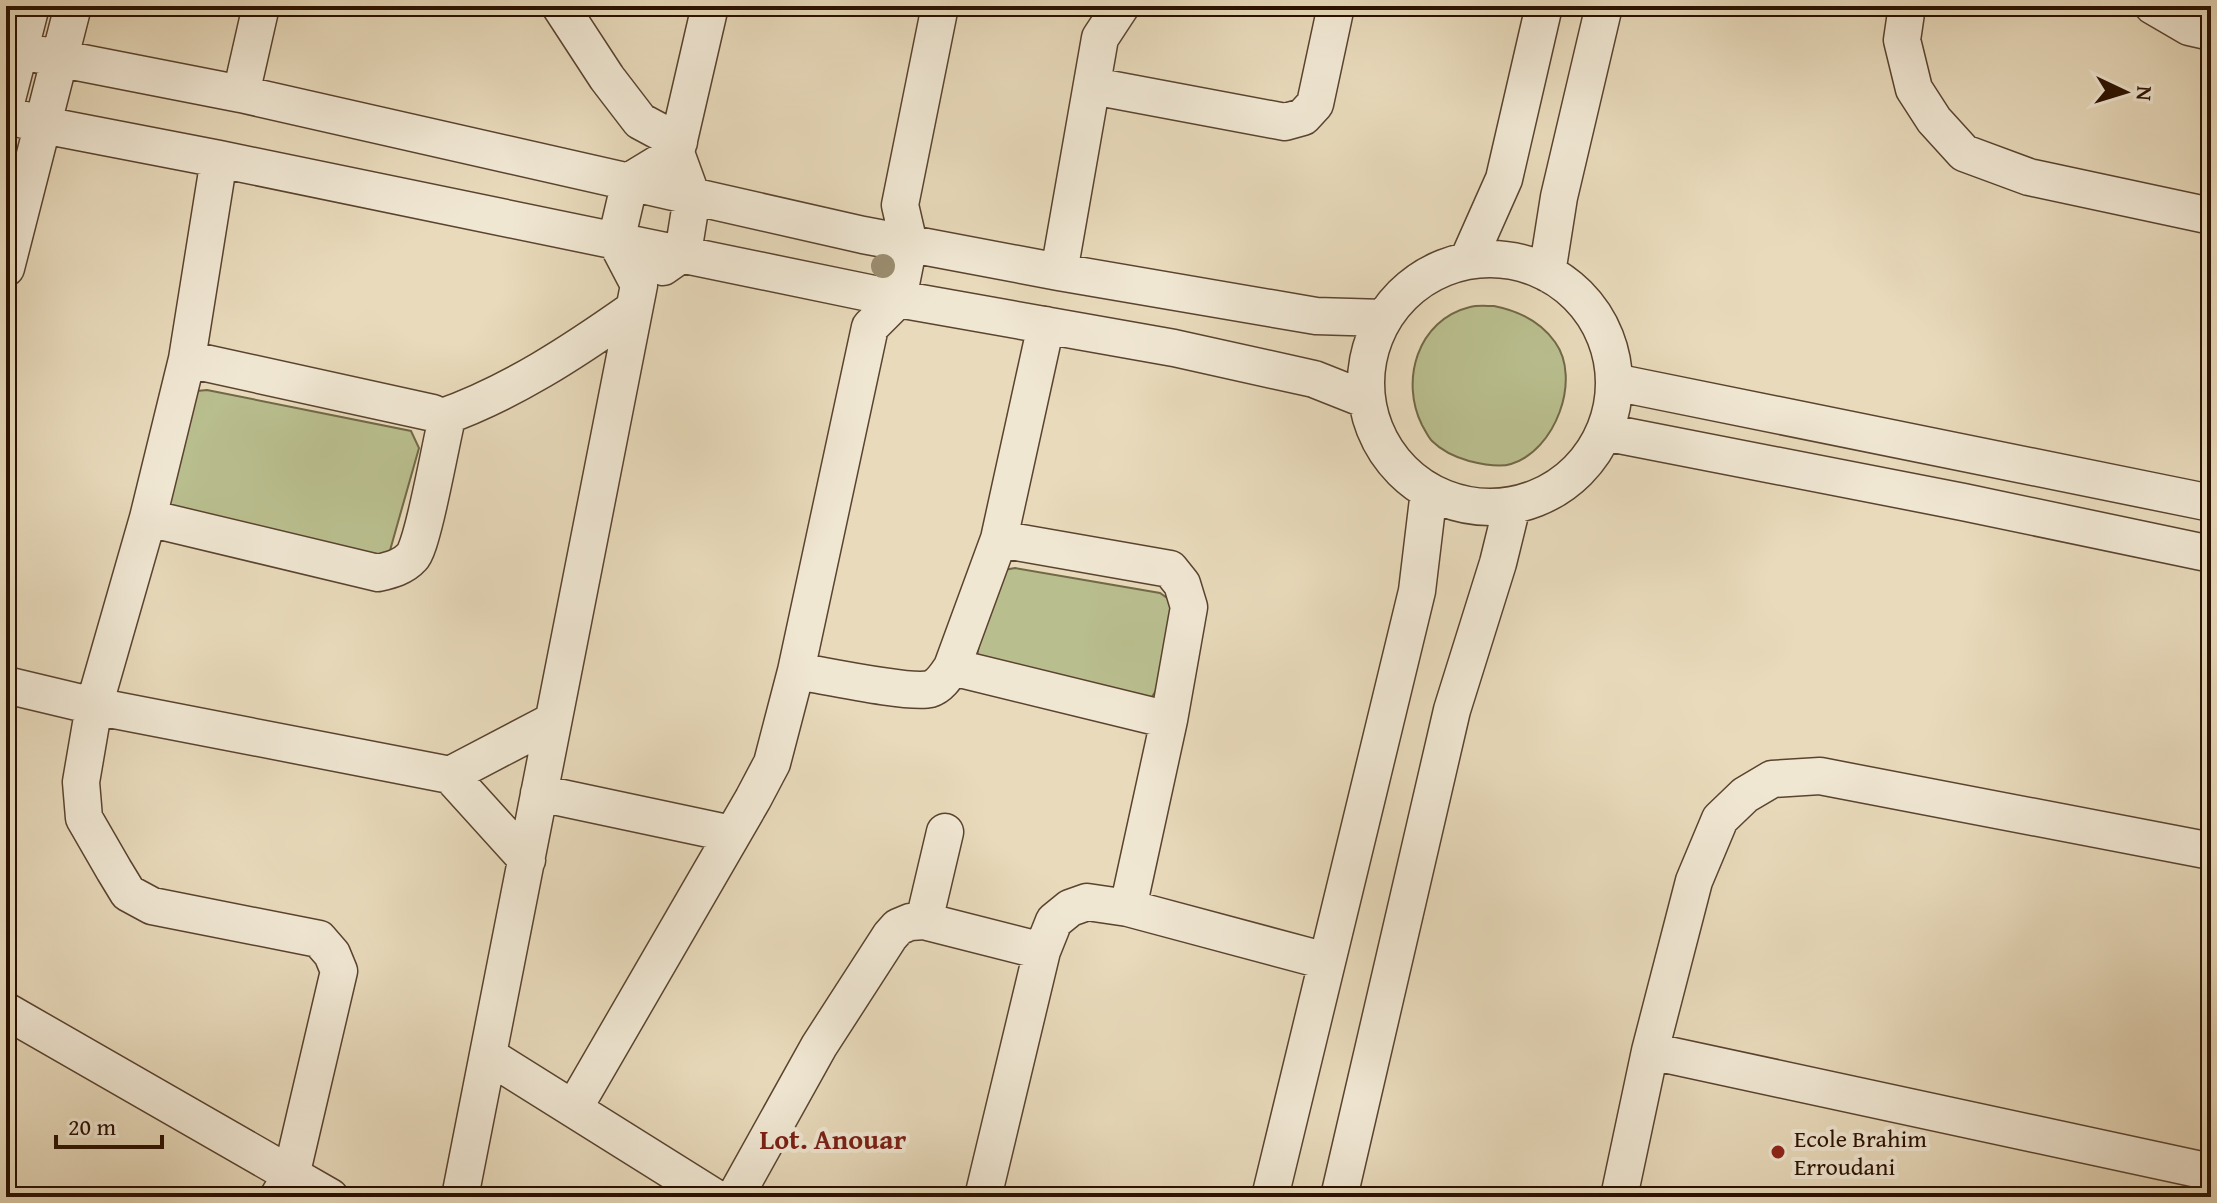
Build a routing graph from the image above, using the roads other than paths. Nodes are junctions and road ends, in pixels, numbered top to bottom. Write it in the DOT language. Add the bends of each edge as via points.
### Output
graph roads {
  1 [pos="31,6"];
  2 [pos="73,6"];
  3 [pos="261,6"];
  4 [pos="560,6"];
  5 [pos="710,6"];
  6 [pos="940,6"];
  7 [pos="1121,6"];
  8 [pos="1336,6"];
  9 [pos="1544,6"];
  10 [pos="1604,6"];
  11 [pos="1907,6"];
  12 [pos="2153,6"];
  13 [pos="2211,32"];
  14 [pos="13,49"];
  15 [pos="60,60"];
  16 [pos="1093,86"];
  17 [pos="241,94"];
  18 [pos="6,103"];
  19 [pos="6,115"];
  20 [pos="43,125"];
  21 [pos="678,148"];
  22 [pos="219,159"];
  23 [pos="630,181"];
  24 [pos="692,197"];
  25 [pos="900,205"];
  26 [pos="2211,216"];
  27 [pos="863,235"];
  28 [pos="616,241"];
  29 [pos="909,244"];
  30 [pos="683,253"];
  31 [pos="1468,260"];
  32 [pos="6,268"];
  33 [pos="1059,272"];
  34 [pos="1547,273"];
  35 [pos="854,289"];
  36 [pos="636,297"];
  37 [pos="898,299"];
  38 [pos="1384,318"];
  39 [pos="1046,325"];
  40 [pos="870,327"];
  41 [pos="187,359"];
  42 [pos="1614,382"];
  43 [pos="1367,400"];
  44 [pos="440,418"];
  45 [pos="1604,432"];
  46 [pos="1429,491"];
  47 [pos="2211,503"];
  48 [pos="1512,506"];
  49 [pos="148,518"];
  50 [pos="999,539"];
  51 [pos="2211,554"];
  52 [pos="952,667"];
  53 [pos="796,671"];
  54 [pos="6,685"];
  55 [pos="94,706"];
  56 [pos="1169,720"];
  57 [pos="553,721"];
  58 [pos="450,775"];
  59 [pos="539,793"];
  60 [pos="945,832"];
  61 [pos="732,834"];
  62 [pos="2211,851"];
  63 [pos="527,860"];
  64 [pos="1128,908"];
  65 [pos="924,921"];
  66 [pos="1042,951"];
  67 [pos="1326,961"];
  68 [pos="6,1011"];
  69 [pos="1650,1051"];
  70 [pos="489,1056"];
  71 [pos="574,1108"];
  72 [pos="2211,1172"];
  73 [pos="284,1187"];
  74 [pos="330,1197"];
  75 [pos="460,1197"];
  76 [pos="714,1197"];
  77 [pos="735,1197"];
  78 [pos="983,1197"];
  79 [pos="1270,1197"];
  80 [pos="1339,1197"];
  81 [pos="1619,1197"];
  1 -- 14 [label="street"];
  2 -- 15 [label="street"];
  3 -- 17 [label="street"];
  4 -- 21 [label="street" via="640,121"];
  5 -- 21 [label="street"];
  6 -- 25 [label="street"];
  7 -- 16 [label="street" via="1100,38"];
  8 -- 16 [label="street" via="1315,104 1303,117 1285,122"];
  9 -- 31 [label="street" via="1504,179"];
  10 -- 34 [label="street" via="1559,197"];
  11 -- 26 [label="street" via="1902,40 1914,89 1964,153 2029,177"];
  12 -- 13 [label="street" via="2189,27"];
  14 -- 15 [label="street"];
  14 -- 18 [label="street"];
  15 -- 17 [label="street"];
  15 -- 20 [label="street"];
  16 -- 33 [label="street"];
  17 -- 23 [label="street"];
  19 -- 20 [label="street"];
  20 -- 22 [label="street"];
  20 -- 32 [label="street"];
  21 -- 23 [label="street"];
  21 -- 24 [label="street"];
  22 -- 28 [label="street"];
  22 -- 41 [label="street"];
  23 -- 24 [label="street"];
  23 -- 28 [label="street"];
  24 -- 27 [label="street"];
  24 -- 30 [label="street"];
  25 -- 27 [label="street"];
  25 -- 29 [label="street"];
  27 -- 29 [label="street"];
  27 -- 35 [label="street"];
  28 -- 30 [label="street"];
  28 -- 36 [label="street"];
  29 -- 33 [label="street"];
  29 -- 37 [label="street"];
  30 -- 35 [label="street"];
  30 -- 36 [label="street"];
  31 -- 34 [label="street" via="1495,258"];
  31 -- 38 [label="street" via="1434,271 1406,291"];
  33 -- 38 [label="street" via="1316,316"];
  34 -- 42 [label="street" via="1588,307 1611,355"];
  35 -- 37 [label="street"];
  35 -- 40 [label="street"];
  36 -- 44 [label="street" via="555,364"];
  36 -- 57 [label="street"];
  37 -- 39 [label="street"];
  37 -- 40 [label="street"];
  38 -- 43 [label="street" via="1368,358"];
  39 -- 43 [label="street" via="1314,379"];
  39 -- 50 [label="street"];
  40 -- 53 [label="street"];
  41 -- 44 [label="street"];
  41 -- 49 [label="street"];
  42 -- 45 [label="street"];
  42 -- 47 [label="street"];
  43 -- 46 [label="street" via="1378,437 1399,468"];
  44 -- 49 [label="street" via="445,427 415,556 398,568 378,573"];
  45 -- 48 [label="street" via="1582,466 1550,492"];
  45 -- 51 [label="street"];
  46 -- 48 [label="street" via="1469,506"];
  46 -- 67 [label="street" via="1417,591"];
  48 -- 80 [label="street" via="1452,710"];
  49 -- 55 [label="street"];
  50 -- 52 [label="street"];
  50 -- 56 [label="street" via="1170,569 1182,584 1189,607"];
  52 -- 53 [label="street" via="929,689"];
  52 -- 56 [label="street"];
  53 -- 61 [label="street" via="772,763"];
  54 -- 55 [label="street"];
  55 -- 58 [label="street"];
  55 -- 73 [label="street" via="81,782 84,818 128,893 152,906 319,939 339,971"];
  56 -- 64 [label="street"];
  57 -- 58 [label="street"];
  57 -- 59 [label="street"];
  58 -- 63 [label="street"];
  59 -- 61 [label="street"];
  59 -- 63 [label="street"];
  60 -- 65 [label="street"];
  61 -- 71 [label="street"];
  62 -- 69 [label="street" via="1820,776 1772,779 1720,819 1694,881"];
  63 -- 70 [label="street"];
  64 -- 66 [label="street" via="1087,902 1070,908 1054,921"];
  64 -- 67 [label="street"];
  65 -- 66 [label="street"];
  65 -- 77 [label="street" via="898,927 890,936 819,1046"];
  66 -- 78 [label="street"];
  67 -- 79 [label="street"];
  68 -- 73 [label="street"];
  69 -- 72 [label="street"];
  69 -- 81 [label="street"];
  70 -- 71 [label="street"];
  70 -- 75 [label="street"];
  71 -- 76 [label="street"];
  73 -- 74 [label="street"];
}
